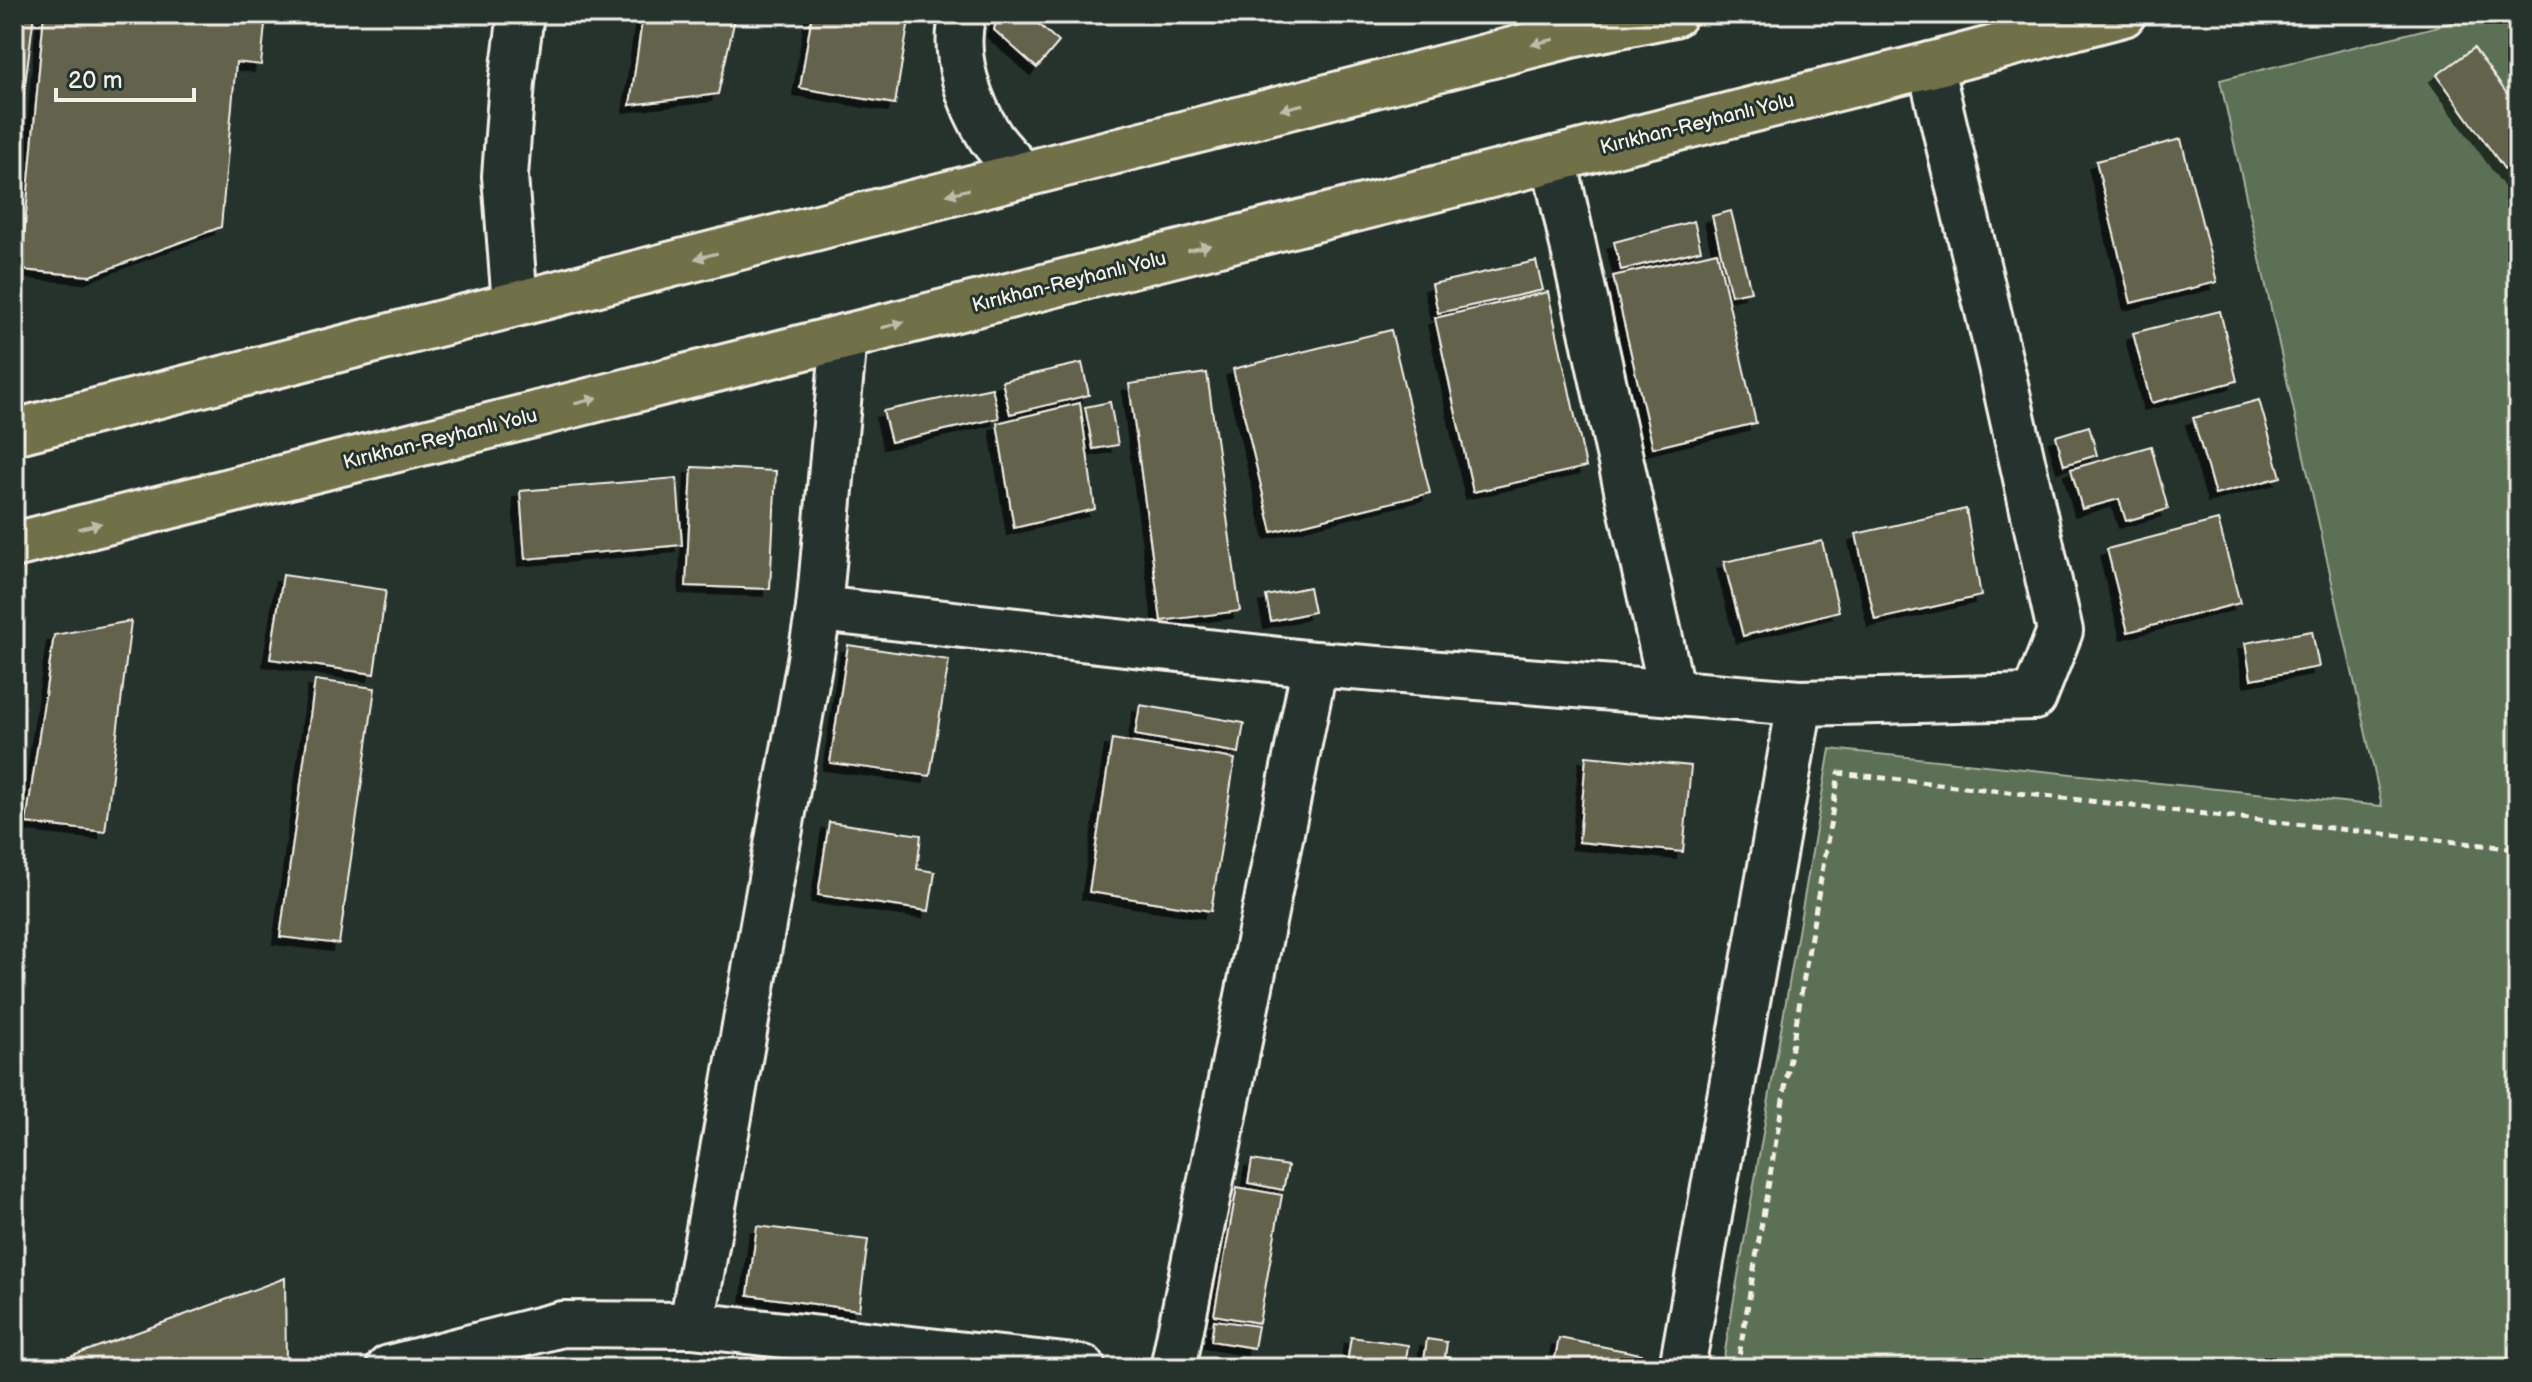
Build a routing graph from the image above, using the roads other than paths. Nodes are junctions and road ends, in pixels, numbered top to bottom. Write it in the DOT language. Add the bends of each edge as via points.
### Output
graph roads {
  1 [pos="521,14"];
  2 [pos="963,14"];
  3 [pos="1674,14"];
  4 [pos="2123,14"];
  5 [pos="1930,65"];
  6 [pos="1554,159"];
  7 [pos="1023,175"];
  8 [pos="515,304"];
  9 [pos="844,337"];
  10 [pos="14,432"];
  11 [pos="14,545"];
  12 [pos="819,609"];
  13 [pos="1315,664"];
  14 [pos="1672,693"];
  15 [pos="1800,703"];
  16 [pos="692,1325"];
  17 [pos="389,1368"];
  18 [pos="1083,1368"];
  19 [pos="1173,1368"];
  20 [pos="1682,1368"];
  1 -- 8 [label="street" via="505,176"];
  2 -- 7 [label="street" via="959,28 965,86 991,138"];
  3 -- 7 [label="highway, one-way" via="1571,35"];
  4 -- 5 [label="highway, Kırıkhan-Reyhanlı Yolu"];
  5 -- 6 [label="highway, Kırıkhan-Reyhanlı Yolu"];
  5 -- 15 [label="street" via="2060,631 2034,697"];
  9 -- 6 [label="highway, Kırıkhan-Reyhanlı Yolu, one-way"];
  6 -- 14 [label="street"];
  7 -- 8 [label="highway, one-way"];
  8 -- 10 [label="highway"];
  11 -- 9 [label="highway, Kırıkhan-Reyhanlı Yolu, one-way"];
  9 -- 12 [label="street"];
  12 -- 13 [label="street"];
  12 -- 16 [label="street"];
  13 -- 14 [label="street"];
  13 -- 19 [label="street"];
  14 -- 15 [label="street"];
  15 -- 20 [label="street"];
  16 -- 17 [label="street" via="562,1324"];
  16 -- 18 [label="street"];
}
